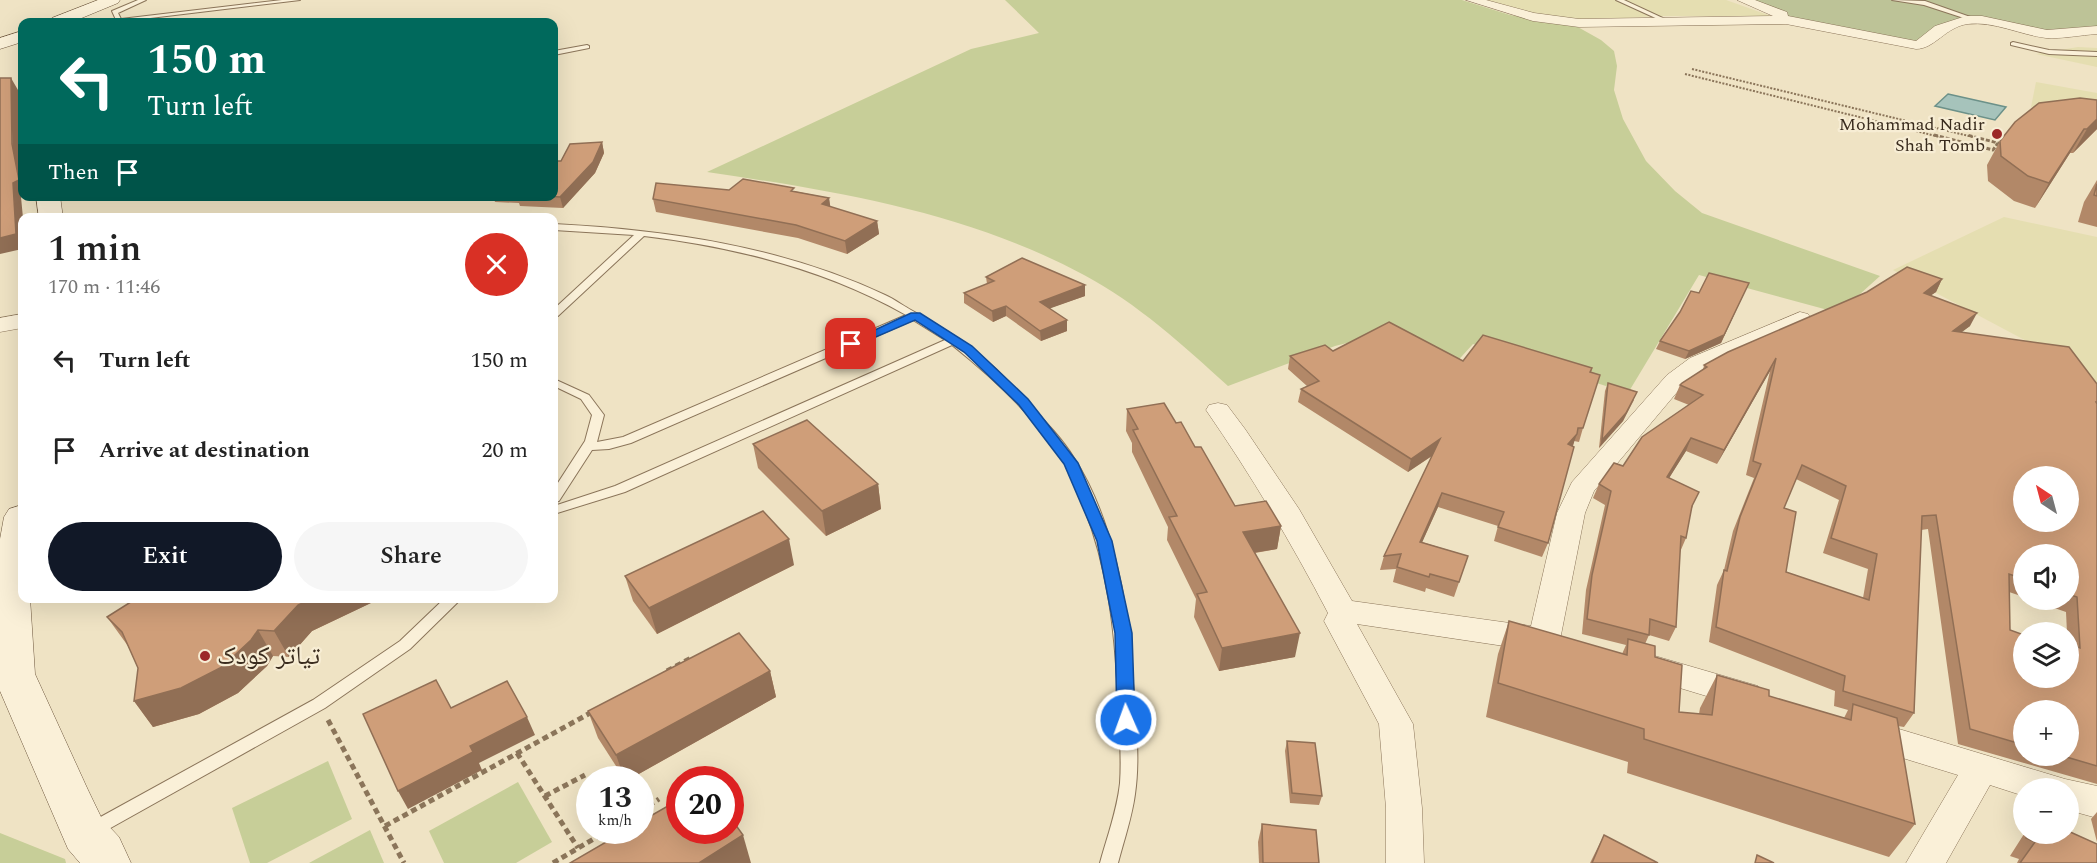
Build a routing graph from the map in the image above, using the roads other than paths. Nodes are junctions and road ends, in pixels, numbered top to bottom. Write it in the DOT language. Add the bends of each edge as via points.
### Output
graph roads {
  1 [pos="112,0"];
  2 [pos="143,0"];
  3 [pos="297,0"];
  4 [pos="1472,0"];
  5 [pos="1619,0"];
  6 [pos="1743,0"];
  7 [pos="1896,0"];
  8 [pos="1933,0"];
  9 [pos="1925,3"];
  10 [pos="68,18"];
  11 [pos="118,18"];
  12 [pos="152,18"];
  13 [pos="1973,19"];
  14 [pos="1664,20"];
  15 [pos="1786,20"];
  16 [pos="2097,30"];
  17 [pos="2013,44"];
  18 [pos="587,47"];
  19 [pos="558,52"];
  20 [pos="2097,54"];
  21 [pos="558,227"];
  22 [pos="642,232"];
  23 [pos="558,310"];
  24 [pos="915,315"];
  25 [pos="1800,319"];
  26 [pos="18,322"];
  27 [pos="0,325"];
  28 [pos="954,340"];
  29 [pos="558,383"];
  30 [pos="1218,410"];
  31 [pos="588,446"];
  32 [pos="558,492"];
  33 [pos="558,509"];
  34 [pos="18,543"];
  35 [pos="451,603"];
  36 [pos="1343,613"];
  37 [pos="1544,640"];
  38 [pos="1578,649"];
  39 [pos="1623,660"];
  40 [pos="1780,705"];
  41 [pos="1836,723"];
  42 [pos="1981,769"];
  43 [pos="2013,778"];
  44 [pos="2079,797"];
  45 [pos="2097,802"];
  46 [pos="96,848"];
  47 [pos="1109,863"];
  48 [pos="1405,863"];
  49 [pos="1925,863"];
  1 -- 10 [label="street"];
  2 -- 11 [label="lane" via="114,12"];
  3 -- 12 [label="lane"];
  4 -- 14 [label="street" via="1533,17 1579,23"];
  5 -- 14 [label="lane"];
  6 -- 15 [label="street" via="1778,12"];
  7 -- 9 [label="lane"];
  8 -- 9 [label="lane"];
  9 -- 13 [label="lane"];
  13 -- 15 [label="street" via="1940,29 1923,45"];
  13 -- 16 [label="street" via="2047,34"];
  14 -- 15 [label="street"];
  17 -- 20 [label="lane" via="2049,52"];
  18 -- 19 [label="lane"];
  21 -- 22 [label="lane"];
  22 -- 23 [label="lane"];
  22 -- 24 [label="lane" via="795,264 848,281"];
  24 -- 28 [label="lane"];
  24 -- 31 [label="lane" via="627,440"];
  25 -- 37 [label="street" via="1698,363 1675,380 1582,488 1571,513"];
  26 -- 27 [label="street"];
  28 -- 33 [label="lane" via="620,489"];
  28 -- 47 [label="lane" via="1023,402 1071,463 1105,541 1124,633 1128,785"];
  29 -- 31 [label="lane" via="585,397 598,415"];
  30 -- 36 [label="street" via="1310,549"];
  31 -- 32 [label="lane"];
  34 -- 46 [label="street" via="10,594 14,675 44,750"];
  35 -- 46 [label="lane" via="405,645 320,704"];
  36 -- 37 [label="street"];
  36 -- 48 [label="street" via="1340,621 1396,724"];
  37 -- 38 [label="street"];
  39 -- 40 [label="street"];
  41 -- 42 [label="street"];
  42 -- 43 [label="street"];
  42 -- 49 [label="street"];
  44 -- 45 [label="street"];
}
